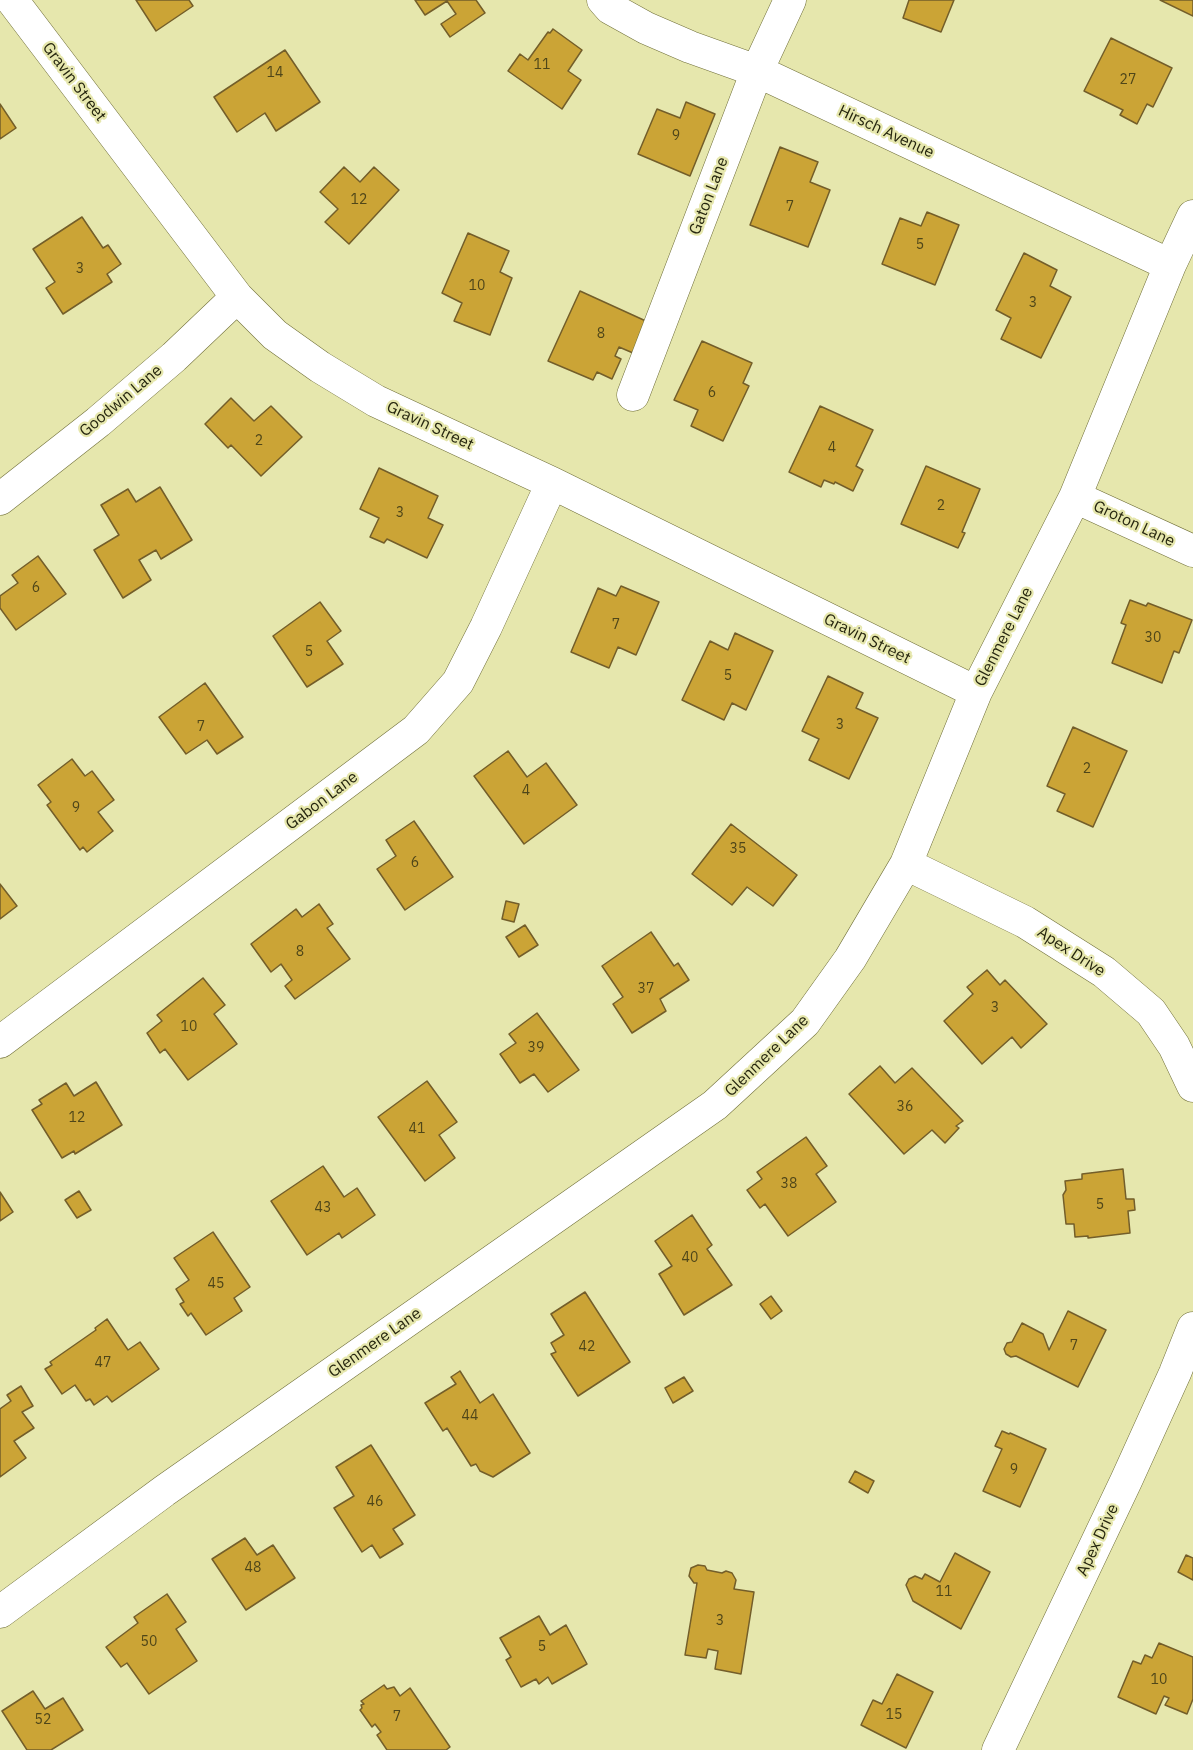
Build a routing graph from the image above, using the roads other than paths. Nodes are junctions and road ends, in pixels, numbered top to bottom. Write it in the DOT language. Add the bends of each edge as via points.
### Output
graph roads {
  1 [pos="12,0"];
  2 [pos="603,0"];
  3 [pos="790,0"];
  4 [pos="757,71"];
  5 [pos="1193,216"];
  6 [pos="1170,265"];
  7 [pos="237,297"];
  8 [pos="633,395"];
  9 [pos="552,483"];
  10 [pos="1075,497"];
  11 [pos="0,499"];
  12 [pos="1193,551"];
  13 [pos="976,692"];
  14 [pos="906,864"];
  15 [pos="0,1042"];
  16 [pos="1193,1086"];
  17 [pos="1193,1328"];
  18 [pos="0,1612"];
  19 [pos="998,1750"];
  1 -- 7 [label="street, Gravin Street"];
  2 -- 4 [label="street, Hirsch Avenue" via="646,28"];
  3 -- 4 [label="street, Gaton Lane"];
  4 -- 6 [label="street, Hirsch Avenue"];
  4 -- 8 [label="street, Gaton Lane"];
  5 -- 6 [label="street, Glenmere Lane"];
  6 -- 10 [label="street, Glenmere Lane"];
  7 -- 9 [label="street, Gravin Street" via="275,335 376,401"];
  7 -- 11 [label="street, Goodwin Lane" via="98,422"];
  9 -- 13 [label="street, Gravin Street"];
  9 -- 15 [label="street, Gabon Lane" via="458,682 416,730"];
  10 -- 12 [label="street, Groton Lane"];
  10 -- 13 [label="street, Glenmere Lane"];
  13 -- 14 [label="street, Glenmere Lane"];
  14 -- 16 [label="street, Apex Drive" via="1025,922 1104,972 1151,1012 1174,1046"];
  14 -- 18 [label="street, Glenmere Lane" via="850,959 805,1022 715,1105 164,1491"];
  17 -- 19 [label="street, Apex Drive" via="1131,1470"];
}
